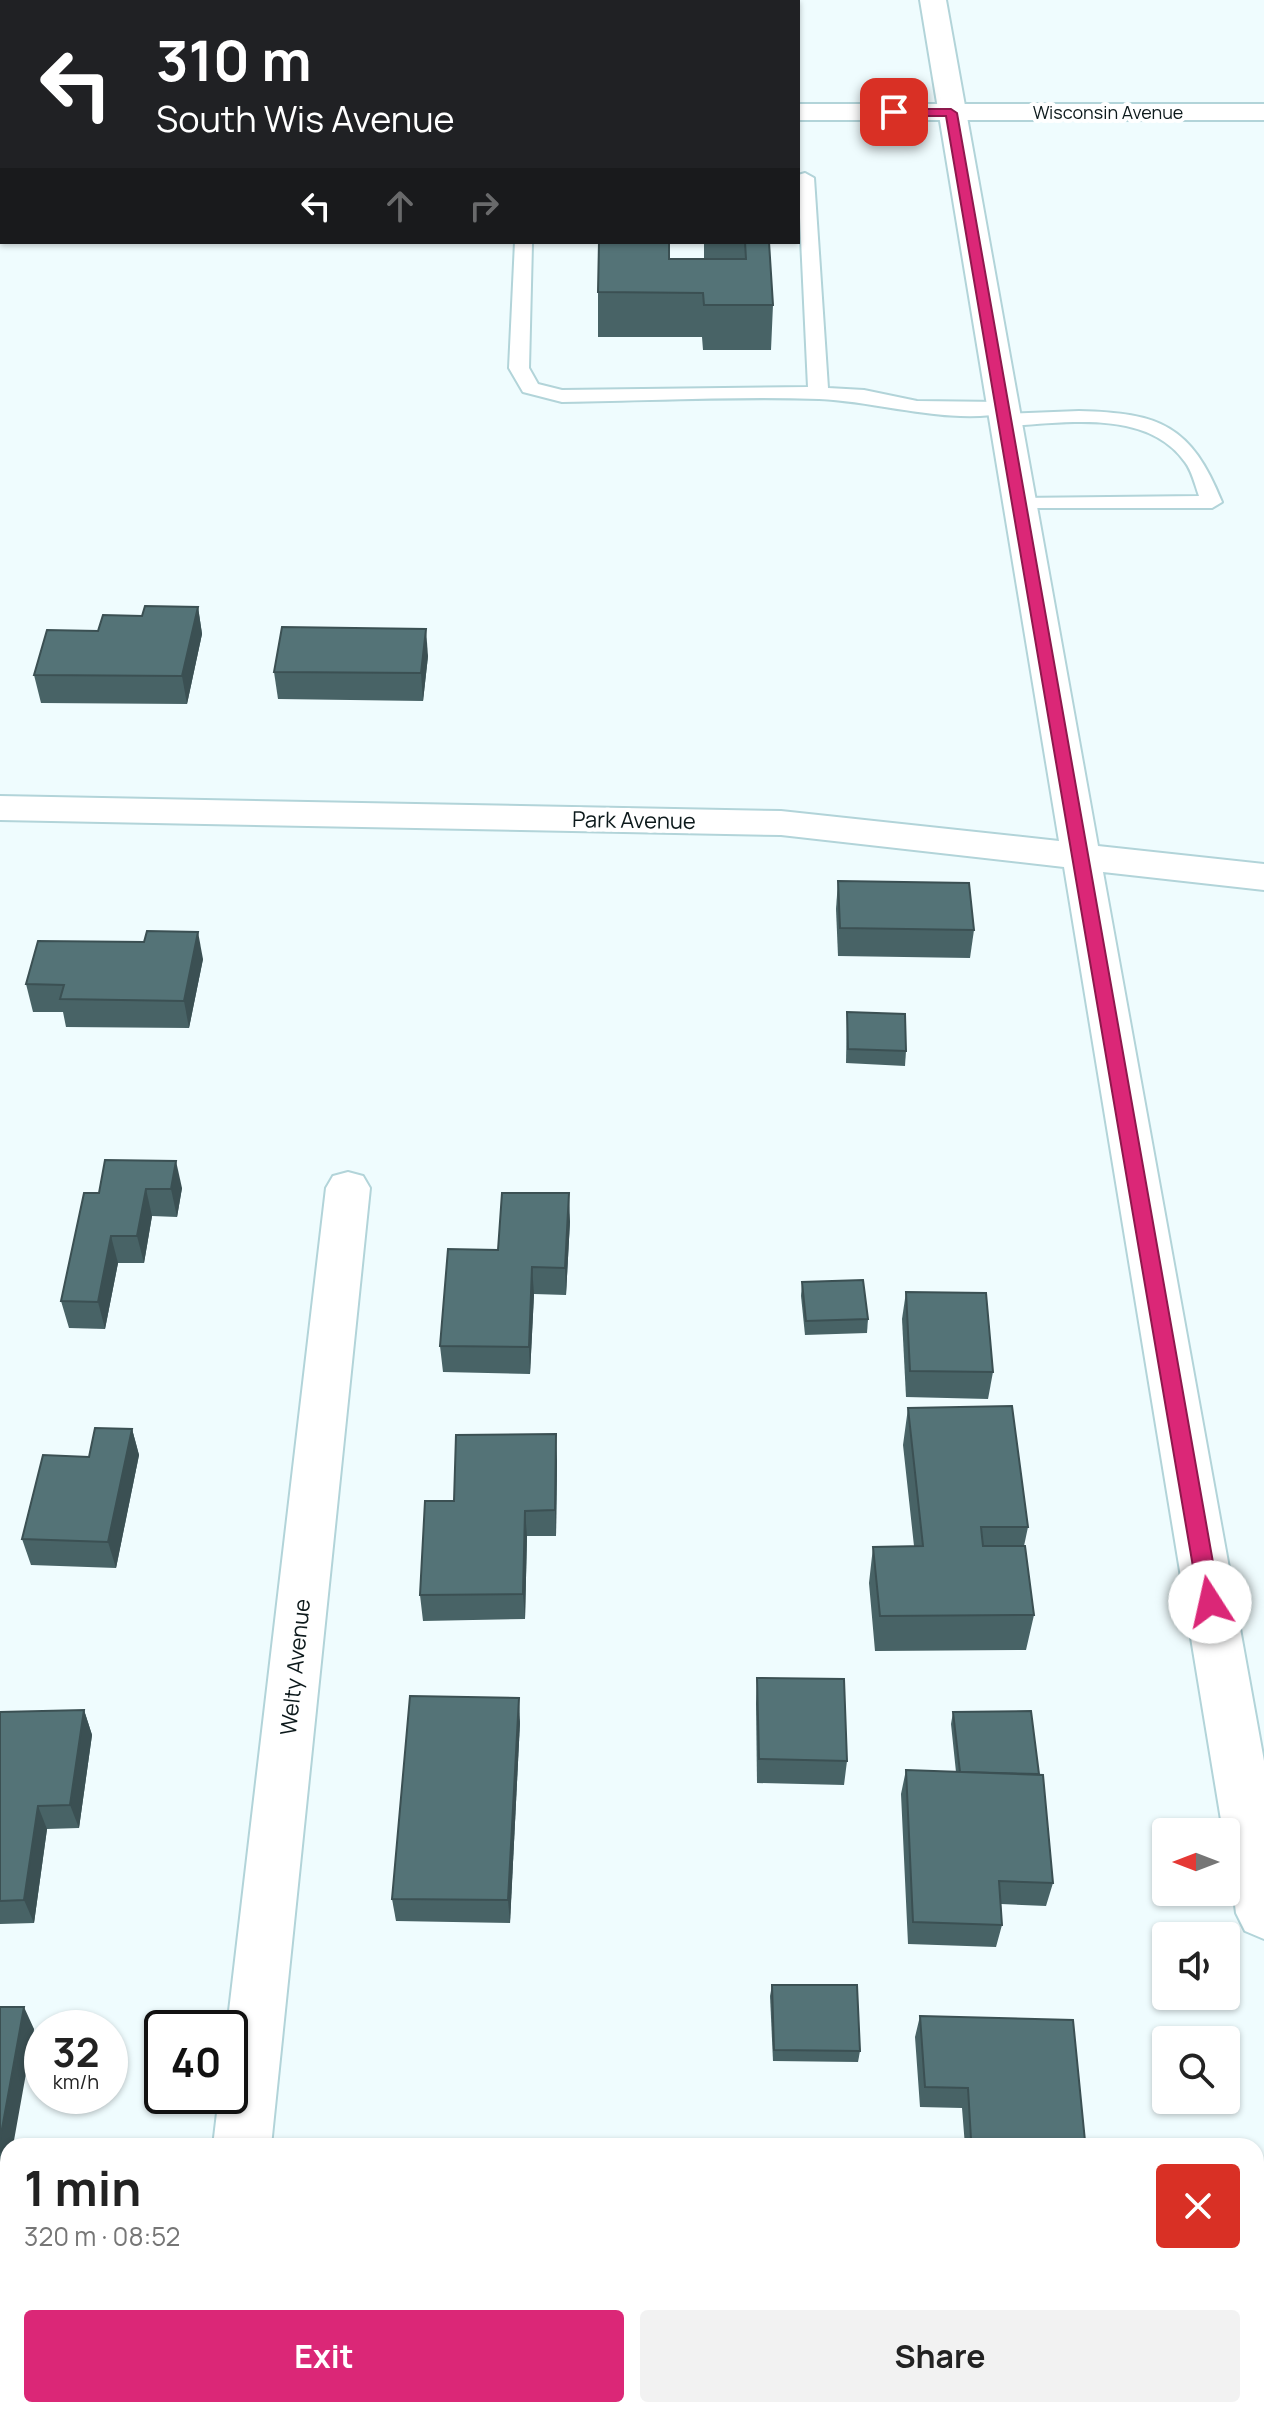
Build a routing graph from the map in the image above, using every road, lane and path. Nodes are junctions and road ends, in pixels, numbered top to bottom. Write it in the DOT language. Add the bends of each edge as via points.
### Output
graph roads {
  1 [pos="933,0"];
  2 [pos="800,112"];
  3 [pos="1264,112"];
  4 [pos="951,113"];
  5 [pos="805,178"];
  6 [pos="523,244"];
  7 [pos="818,393"];
  8 [pos="1002,414"];
  9 [pos="1018,504"];
  10 [pos="0,808"];
  11 [pos="1079,856"];
  12 [pos="1264,877"];
  13 [pos="348,1188"];
  14 [pos="1264,1913"];
  15 [pos="243,2138"];
  1 -- 4 [label="street"];
  2 -- 4 [label="street, Wisconsin Avenue"];
  3 -- 4 [label="street, Wisconsin Avenue"];
  4 -- 8 [label="street"];
  5 -- 7 [label="lane"];
  6 -- 7 [label="lane" via="519,368 530,388 562,396"];
  7 -- 8 [label="lane"];
  8 -- 9 [label="street"];
  8 -- 9 [label="lane" via="1124,420 1163,430 1194,459 1212,502"];
  9 -- 11 [label="street"];
  10 -- 11 [label="street, Park Avenue" via="781,823"];
  11 -- 12 [label="street, Park Avenue"];
  11 -- 14 [label="street"];
  13 -- 15 [label="street, Welty Avenue"];
}
